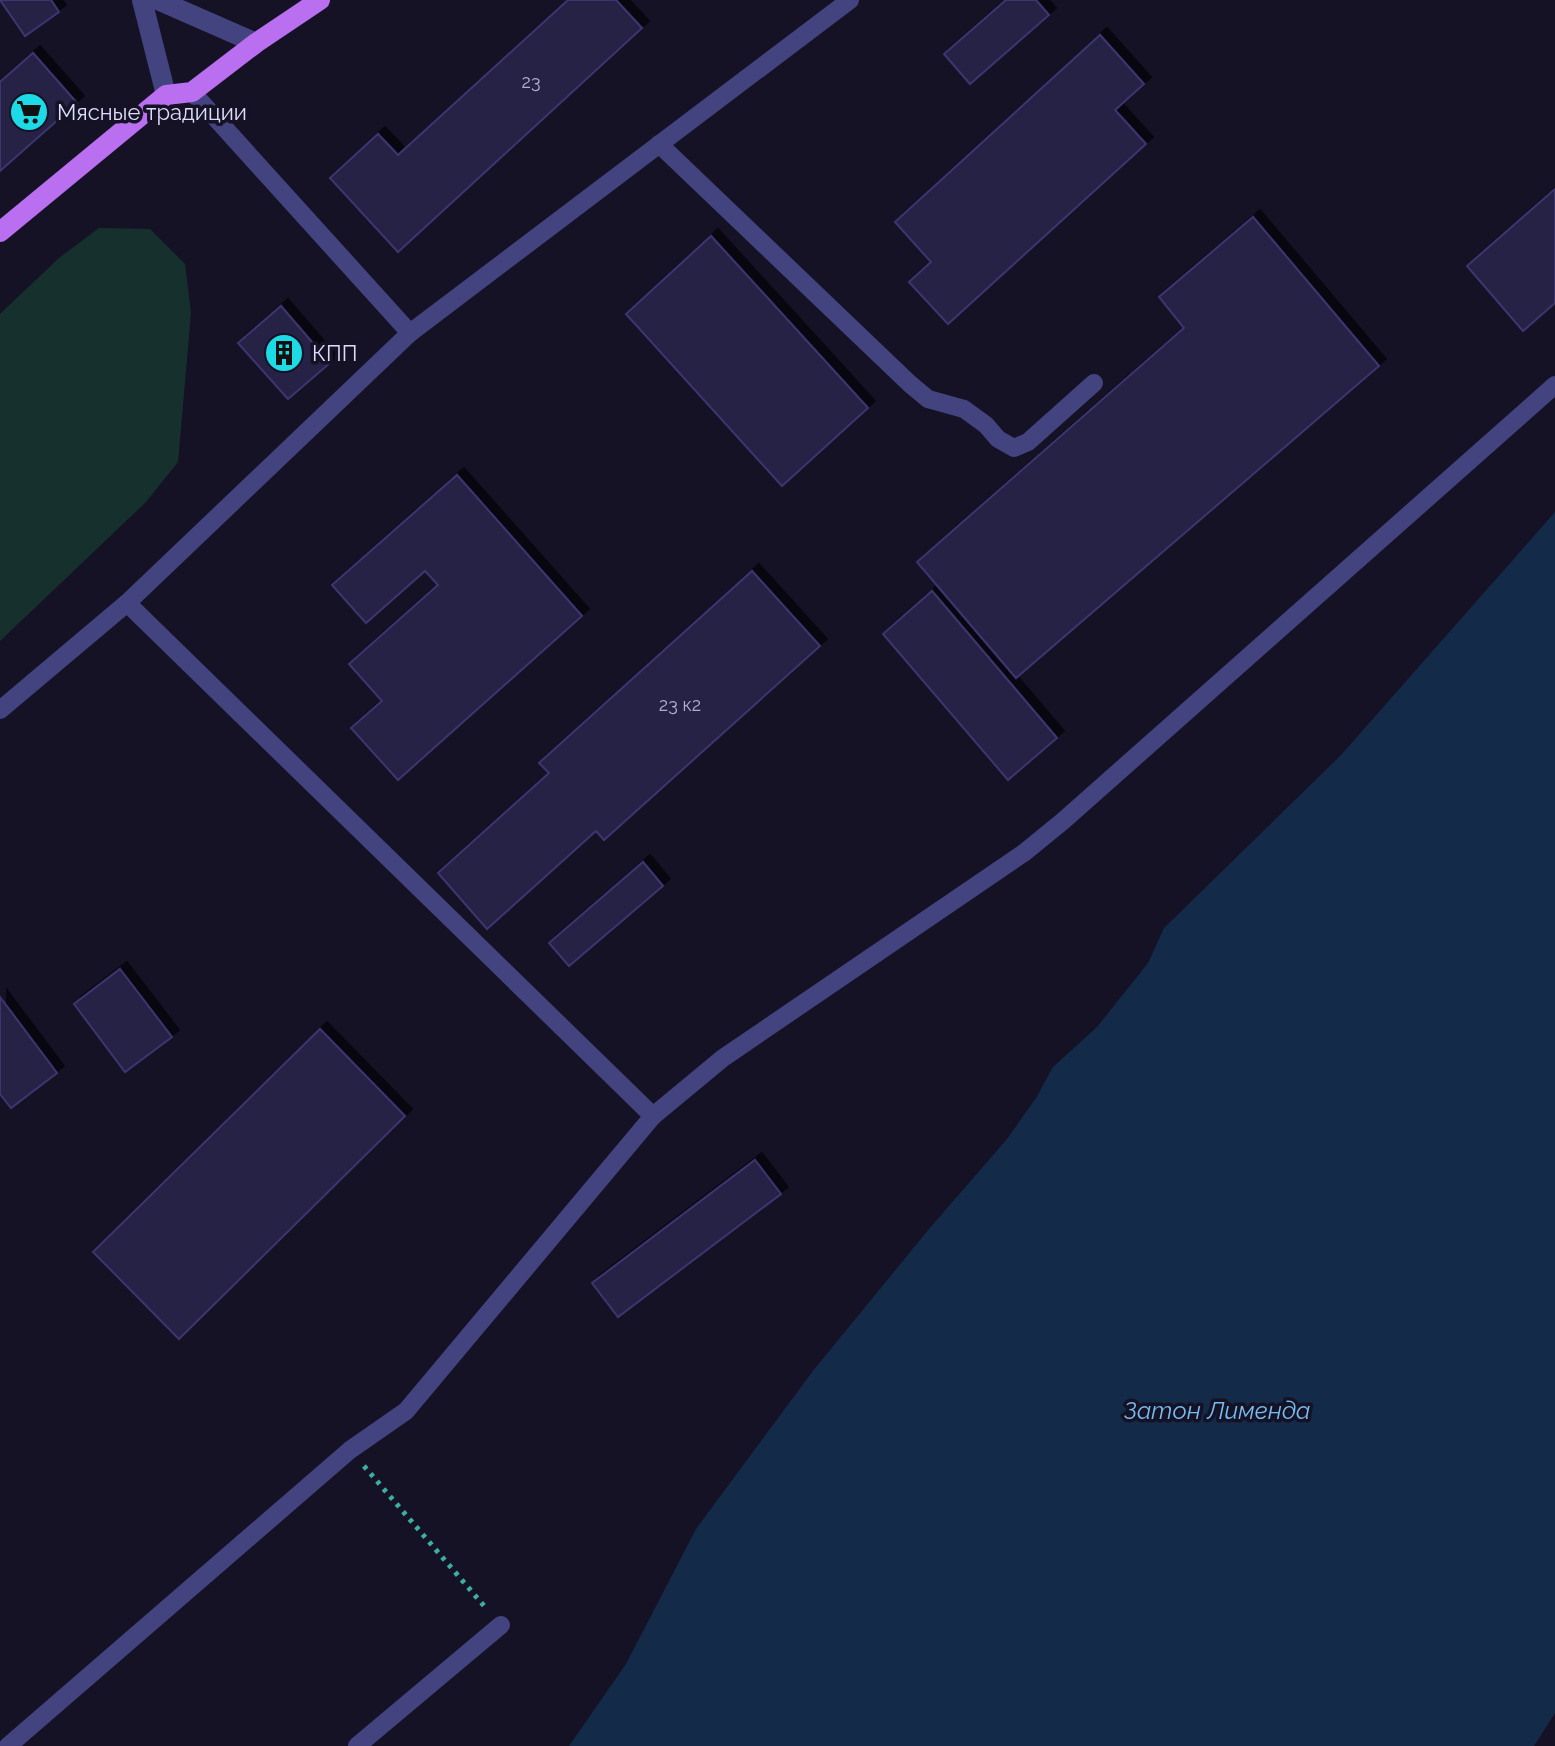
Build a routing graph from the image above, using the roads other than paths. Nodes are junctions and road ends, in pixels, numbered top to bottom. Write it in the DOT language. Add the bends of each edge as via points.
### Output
graph roads {
  1 [pos="142,0"];
  2 [pos="158,0"];
  3 [pos="320,0"];
  4 [pos="850,0"];
  5 [pos="256,43"];
  6 [pos="192,92"];
  7 [pos="166,95"];
  8 [pos="659,144"];
  9 [pos="0,232"];
  10 [pos="410,333"];
  11 [pos="1094,383"];
  12 [pos="1555,385"];
  13 [pos="127,603"];
  14 [pos="0,710"];
  15 [pos="653,1116"];
  16 [pos="501,1625"];
  17 [pos="8,1746"];
  18 [pos="357,1746"];
  1 -- 7 [label="street"];
  2 -- 5 [label="street"];
  3 -- 5 [label="main road"];
  4 -- 8 [label="lane"];
  5 -- 6 [label="main road"];
  6 -- 7 [label="main road"];
  6 -- 10 [label="lane"];
  7 -- 9 [label="main road"];
  8 -- 10 [label="lane"];
  8 -- 11 [label="lane" via="910,384 928,399 964,409 1014,448 1028,442"];
  10 -- 13 [label="lane"];
  12 -- 15 [label="lane" via="1044,837 723,1058"];
  13 -- 14 [label="lane"];
  13 -- 15 [label="lane"];
  15 -- 17 [label="lane" via="406,1411 350,1450"];
  16 -- 18 [label="lane"];
}
